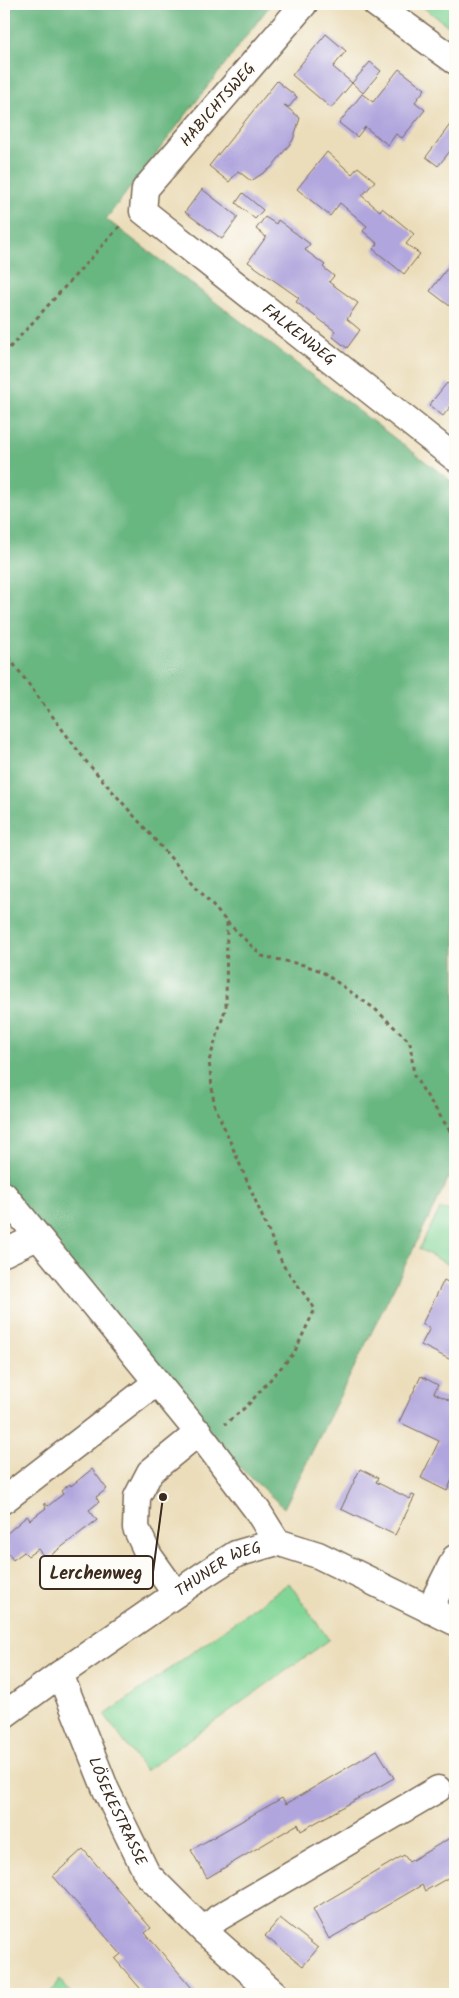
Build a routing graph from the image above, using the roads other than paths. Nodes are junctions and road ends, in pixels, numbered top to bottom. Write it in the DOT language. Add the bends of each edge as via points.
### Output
graph roads {
  1 [pos="304,4"];
  2 [pos="376,4"];
  3 [pos="455,61"];
  4 [pos="143,211"];
  5 [pos="455,458"];
  6 [pos="4,1195"];
  7 [pos="37,1237"];
  8 [pos="4,1253"];
  9 [pos="157,1382"];
  10 [pos="202,1436"];
  11 [pos="4,1500"];
  12 [pos="277,1542"];
  13 [pos="455,1558"];
  14 [pos="176,1594"];
  15 [pos="429,1610"];
  16 [pos="455,1622"];
  17 [pos="60,1674"];
  18 [pos="4,1715"];
  19 [pos="438,1789"];
  20 [pos="204,1931"];
  21 [pos="275,1994"];
  1 -- 4 [label="street, HABICHTSWEG" via="145,189"];
  2 -- 3 [label="street"];
  4 -- 5 [label="street, FALKENWEG"];
  6 -- 7 [label="street"];
  7 -- 8 [label="street"];
  7 -- 9 [label="street"];
  9 -- 10 [label="street"];
  9 -- 11 [label="street"];
  10 -- 12 [label="street"];
  10 -- 14 [label="street" via="150,1472 137,1497 136,1528 149,1556"];
  12 -- 14 [label="street, THUNER WEG" via="236,1554"];
  12 -- 15 [label="street, THUNER WEG" via="318,1555"];
  13 -- 15 [label="street"];
  14 -- 17 [label="street, THUNER WEG"];
  15 -- 16 [label="street, THUNER WEG"];
  17 -- 18 [label="street, THUNER WEG"];
  17 -- 20 [label="street, LÖSEKESTRASSE" via="106,1790 147,1874"];
  19 -- 20 [label="street" via="218,1918"];
  20 -- 21 [label="street, LÖSEKESTRASSE"];
}
